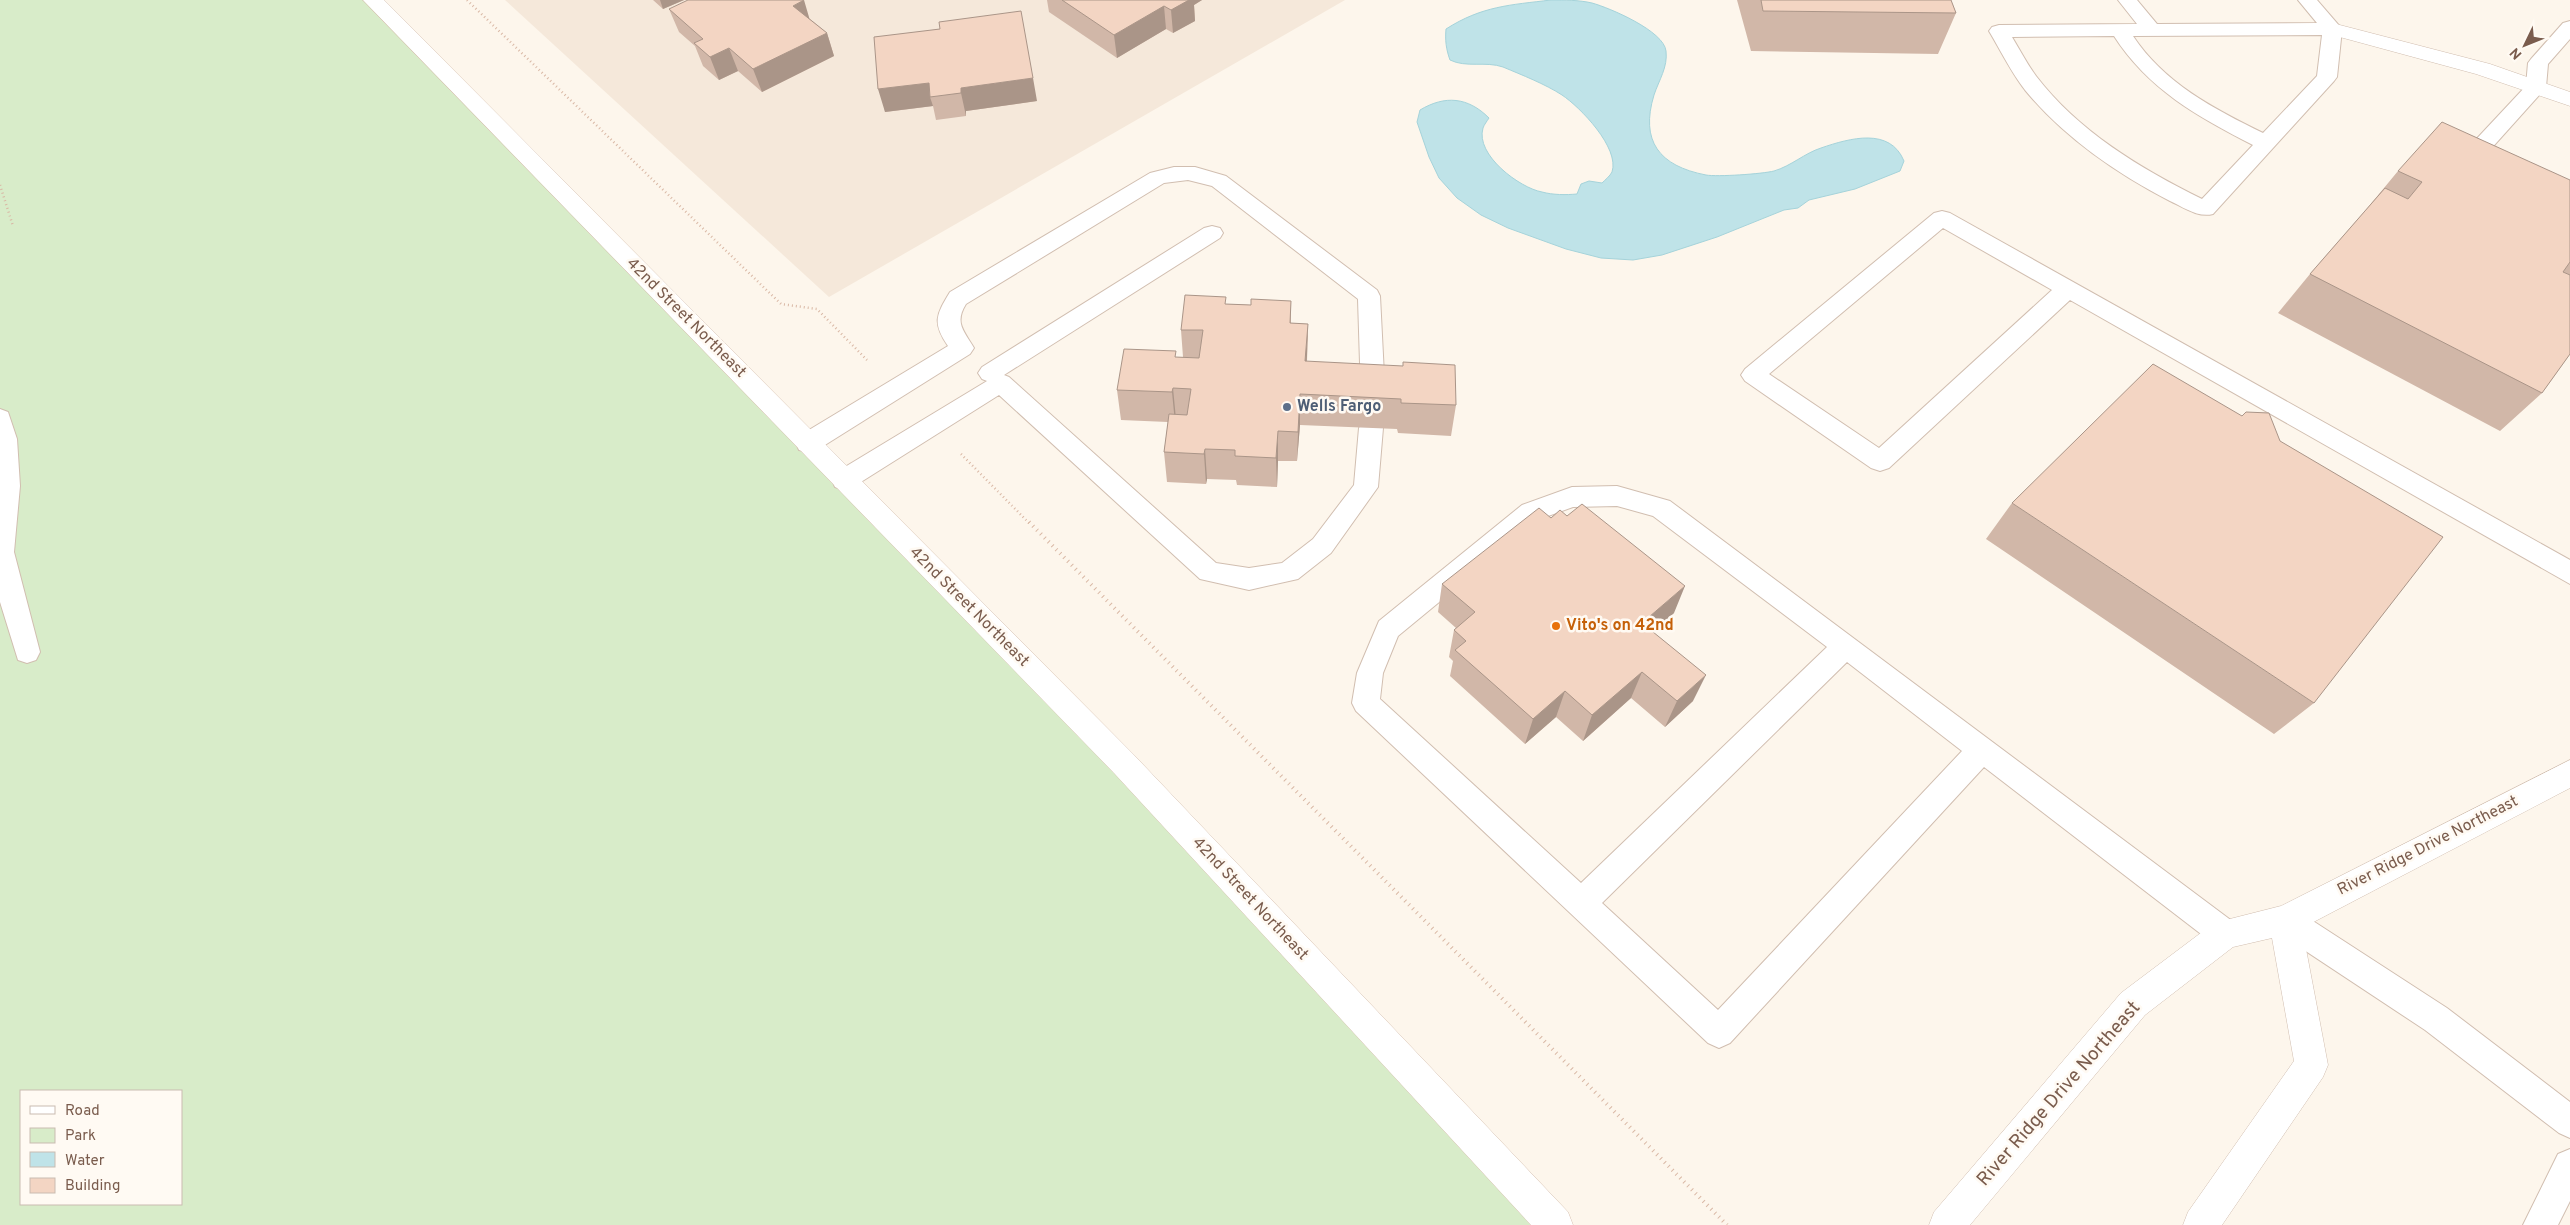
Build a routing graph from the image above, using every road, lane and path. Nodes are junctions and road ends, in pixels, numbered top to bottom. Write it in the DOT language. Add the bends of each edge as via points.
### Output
graph roads {
  1 [pos="373,0"];
  2 [pos="467,0"];
  3 [pos="2127,0"];
  4 [pos="2306,0"];
  5 [pos="2570,27"];
  6 [pos="2332,29"];
  7 [pos="2152,30"];
  8 [pos="2120,31"];
  9 [pos="2536,87"];
  10 [pos="2570,99"];
  11 [pos="2266,143"];
  12 [pos="2510,168"];
  13 [pos="0,185"];
  14 [pos="13,226"];
  15 [pos="1212,233"];
  16 [pos="2067,290"];
  17 [pos="962,348"];
  18 [pos="868,362"];
  19 [pos="995,378"];
  20 [pos="1373,395"];
  21 [pos="0,418"];
  22 [pos="1371,428"];
  23 [pos="808,443"];
  24 [pos="954,448"];
  25 [pos="844,480"];
  26 [pos="2570,573"];
  27 [pos="1846,646"];
  28 [pos="27,652"];
  29 [pos="1982,749"];
  30 [pos="2570,773"];
  31 [pos="1580,903"];
  32 [pos="2285,920"];
  33 [pos="2225,934"];
  34 [pos="2570,1122"];
  35 [pos="2570,1166"];
  36 [pos="1555,1225"];
  37 [pos="1727,1225"];
  38 [pos="1946,1225"];
  39 [pos="2201,1225"];
  40 [pos="2540,1225"];
  1 -- 23 [label="main road, 42nd Street Northeast"];
  2 -- 18 [label="path" via="782,304 816,310"];
  3 -- 7 [label="lane"];
  4 -- 6 [label="lane"];
  5 -- 9 [label="lane" via="2538,63"];
  6 -- 7 [label="lane"];
  6 -- 9 [label="main road" via="2483,69"];
  6 -- 11 [label="lane" via="2327,77"];
  7 -- 8 [label="lane"];
  8 -- 11 [label="lane" via="2142,63 2164,84 2206,112"];
  8 -- 11 [label="lane" via="1999,31 2025,75 2087,140 2110,158 2156,185 2205,209"];
  9 -- 10 [label="main road"];
  9 -- 12 [label="lane" via="2475,153"];
  13 -- 14 [label="path"];
  15 -- 19 [label="lane"];
  16 -- 16 [label="lane" via="1942,218 1752,376 1880,461"];
  16 -- 26 [label="lane"];
  17 -- 19 [label="lane"];
  17 -- 20 [label="lane" via="948,329 948,312 958,298 1157,178 1197,173 1219,181 1369,296"];
  17 -- 23 [label="lane"];
  19 -- 22 [label="lane" via="1209,572 1249,579 1289,572 1322,546 1366,487"];
  19 -- 25 [label="lane"];
  21 -- 28 [label="lane" via="6,438 8,486 2,552 8,588"];
  23 -- 25 [label="main road, 42nd Street Northeast"];
  24 -- 37 [label="path"];
  25 -- 36 [label="main road, 42nd Street Northeast" via="1124,764"];
  27 -- 29 [label="lane"];
  27 -- 31 [label="lane"];
  27 -- 31 [label="lane" via="1661,508 1617,496 1572,497 1531,512 1388,629 1370,673 1366,703"];
  29 -- 31 [label="lane" via="1719,1032"];
  29 -- 33 [label="lane"];
  30 -- 32 [label="main road, River Ridge Drive Northeast"];
  32 -- 33 [label="main road, River Ridge Drive Northeast"];
  32 -- 34 [label="lane" via="2436,1019"];
  32 -- 39 [label="main road" via="2311,1065"];
  33 -- 38 [label="main road, River Ridge Drive Northeast" via="2133,1004"];
  35 -- 40 [label="lane"];
}
